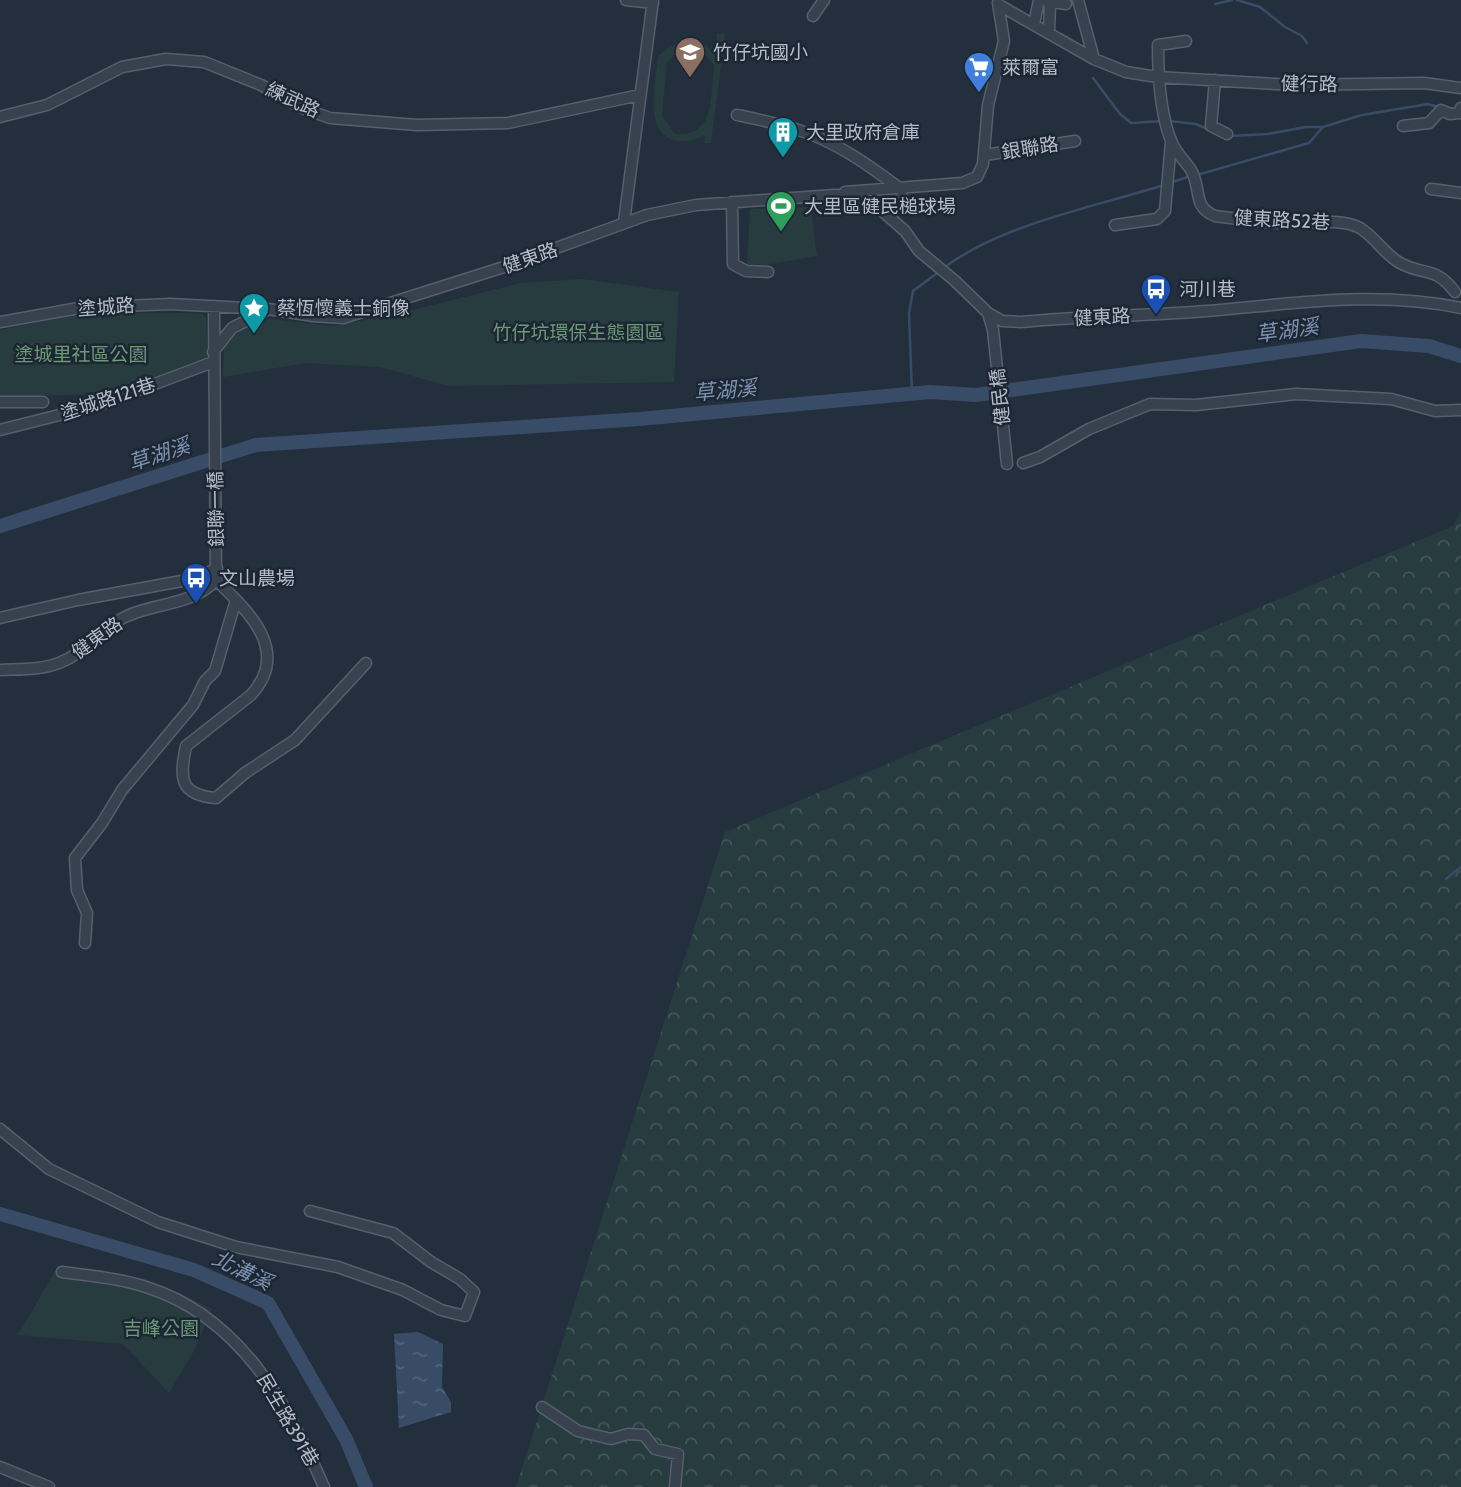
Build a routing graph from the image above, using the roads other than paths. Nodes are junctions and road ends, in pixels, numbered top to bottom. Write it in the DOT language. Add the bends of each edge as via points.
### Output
graph roads {
  1 [pos="626,0"];
  2 [pos="824,0"];
  3 [pos="1078,0"];
  4 [pos="653,1"];
  5 [pos="1044,1"];
  6 [pos="998,2"];
  7 [pos="1066,4"];
  8 [pos="813,16"];
  9 [pos="1034,24"];
  10 [pos="1049,32"];
  11 [pos="1186,41"];
  12 [pos="1094,59"];
  13 [pos="1157,77"];
  14 [pos="1215,80"];
  15 [pos="1461,88"];
  16 [pos="640,95"];
  17 [pos="1461,108"];
  18 [pos="737,115"];
  19 [pos="0,117"];
  20 [pos="1403,126"];
  21 [pos="1227,134"];
  22 [pos="1075,141"];
  23 [pos="1171,142"];
  24 [pos="985,155"];
  25 [pos="916,187"];
  26 [pos="1431,189"];
  27 [pos="1461,192"];
  28 [pos="899,194"];
  29 [pos="834,195"];
  30 [pos="732,202"];
  31 [pos="869,202"];
  32 [pos="884,206"];
  33 [pos="624,222"];
  34 [pos="1115,225"];
  35 [pos="905,231"];
  36 [pos="768,272"];
  37 [pos="1458,287"];
  38 [pos="214,306"];
  39 [pos="1456,307"];
  40 [pos="268,309"];
  41 [pos="988,313"];
  42 [pos="0,322"];
  43 [pos="213,360"];
  44 [pos="43,401"];
  45 [pos="0,402"];
  46 [pos="1461,410"];
  47 [pos="0,430"];
  48 [pos="1023,463"];
  49 [pos="1007,464"];
  50 [pos="217,568"];
  51 [pos="216,580"];
  52 [pos="236,600"];
  53 [pos="0,618"];
  54 [pos="366,663"];
  55 [pos="0,670"];
  56 [pos="85,943"];
  57 [pos="0,1129"];
  58 [pos="310,1211"];
  59 [pos="62,1272"];
  60 [pos="542,1407"];
  61 [pos="0,1467"];
  62 [pos="49,1487"];
  63 [pos="324,1487"];
  64 [pos="675,1487"];
  1 -- 4 [label="street"];
  2 -- 8 [label="street"];
  3 -- 12 [label="street"];
  4 -- 16 [label="street"];
  5 -- 7 [label="street"];
  5 -- 9 [label="street"];
  5 -- 10 [label="street"];
  6 -- 9 [label="street, 健行路"];
  6 -- 24 [label="street" via="1004,41 988,105"];
  9 -- 10 [label="street, 健行路"];
  10 -- 12 [label="street, 健行路"];
  11 -- 13 [label="street" via="1158,45"];
  12 -- 13 [label="street, 健行路" via="1126,72"];
  13 -- 14 [label="street, 健行路"];
  13 -- 23 [label="street"];
  14 -- 15 [label="street, 健行路" via="1293,85 1424,83"];
  14 -- 21 [label="street" via="1211,126"];
  16 -- 19 [label="street, 練武路" via="508,122 417,125 330,118 204,62 166,58 122,67 47,104"];
  16 -- 33 [label="street"];
  17 -- 20 [label="street" via="1460,113 1441,110 1429,123"];
  18 -- 28 [label="street" via="824,140 866,165"];
  22 -- 24 [label="street, 銀聯路"];
  23 -- 34 [label="street" via="1165,211 1157,219"];
  23 -- 37 [label="street, 健東路52巷" via="1191,170 1205,212 1280,223 1359,227 1402,264 1437,274"];
  24 -- 25 [label="street, 健東路" via="974,179"];
  25 -- 28 [label="street, 健東路"];
  25 -- 28 [label="street" via="911,194"];
  26 -- 27 [label="street"];
  28 -- 29 [label="street, 健東路" via="858,189"];
  28 -- 32 [label="street" via="895,208"];
  28 -- 32 [label="street" via="882,194"];
  28 -- 35 [label="street"];
  29 -- 30 [label="street, 健東路"];
  29 -- 31 [label="street, 健東路"];
  30 -- 33 [label="street, 健東路" via="682,207"];
  30 -- 36 [label="street" via="733,264 746,271"];
  31 -- 32 [label="street, 健東路"];
  31 -- 35 [label="street, 健東路"];
  33 -- 40 [label="street, 健東路" via="565,247 350,316"];
  35 -- 41 [label="street, 健東路" via="919,251"];
  37 -- 39 [label="street"];
  38 -- 40 [label="street, 健東路"];
  38 -- 42 [label="street, 塗城路" via="79,308"];
  38 -- 43 [label="street"];
  39 -- 41 [label="street, 健東路" via="1378,300 1302,302 1021,322 1002,321"];
  40 -- 43 [label="street" via="232,328"];
  41 -- 49 [label="street, 健民橋"];
  43 -- 47 [label="street, 塗城路121巷" via="99,405"];
  43 -- 50 [label="street, 銀聯一橋"];
  44 -- 45 [label="street"];
  46 -- 48 [label="street" via="1436,411 1391,399 1296,394 1196,405 1150,404"];
  50 -- 51 [label="street"];
  50 -- 53 [label="street" via="198,578"];
  51 -- 52 [label="street"];
  51 -- 55 [label="street, 健東路" via="196,595 120,619 77,655 57,664"];
  52 -- 54 [label="street" via="261,633 269,656 267,672 251,695 186,746 184,779 196,796 216,798 295,740"];
  52 -- 56 [label="street" via="215,671 75,858 77,890 87,914"];
  57 -- 58 [label="street" via="49,1168 158,1222 236,1247 338,1267 465,1316 474,1292 393,1233"];
  59 -- 63 [label="street, 民生路391巷" via="145,1286 200,1311 249,1355 283,1405"];
  60 -- 64 [label="street" via="578,1431 611,1439 644,1435 655,1449 678,1454"];
  61 -- 62 [label="street"];
}
